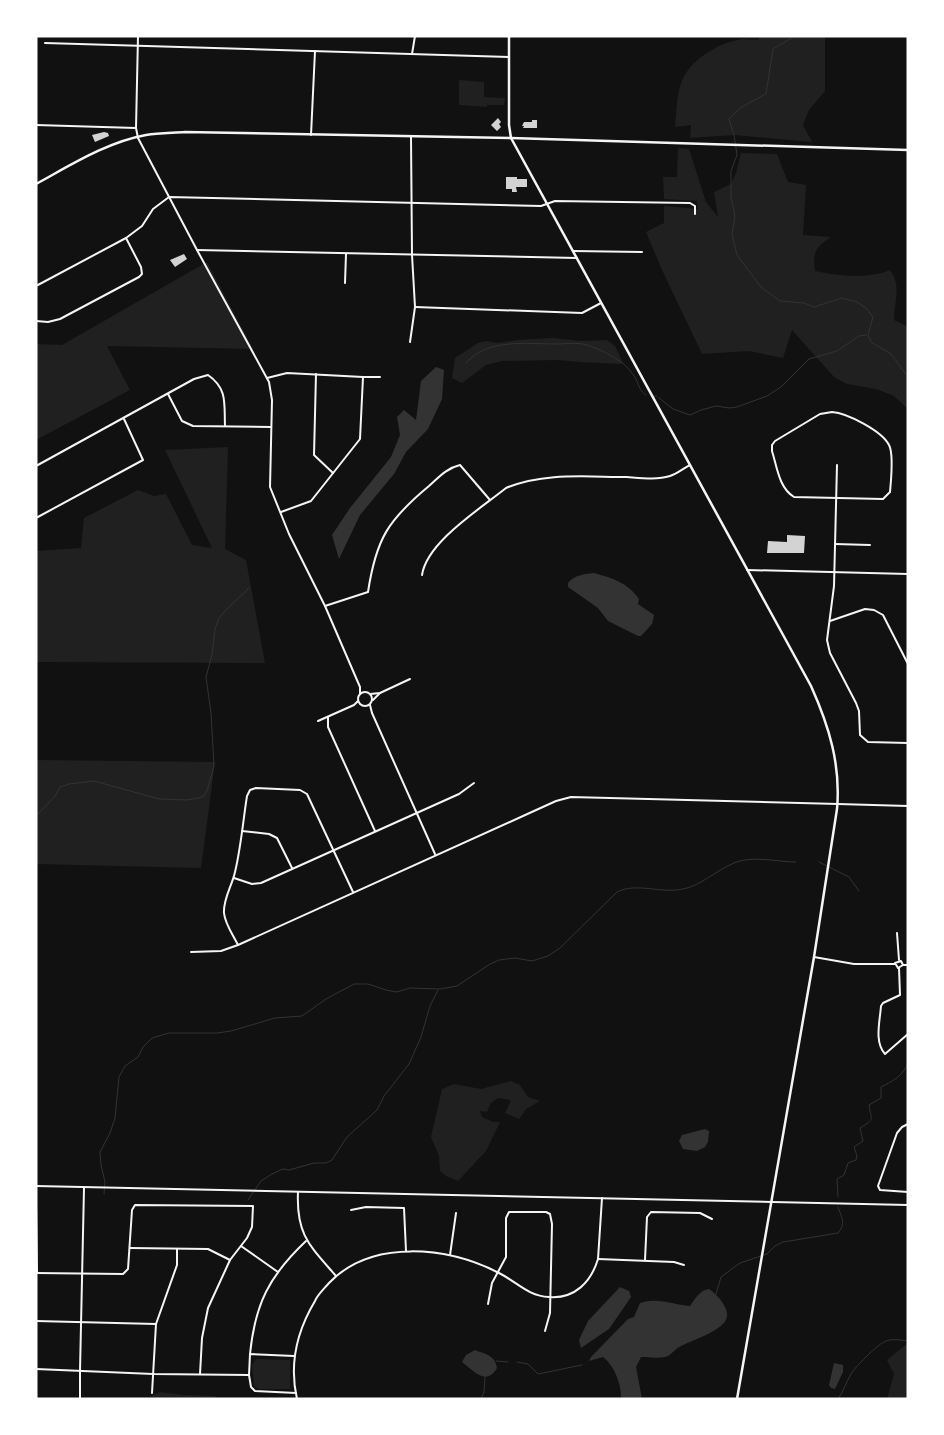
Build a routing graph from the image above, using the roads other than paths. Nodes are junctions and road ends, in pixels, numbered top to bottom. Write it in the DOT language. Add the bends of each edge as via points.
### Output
graph roads {
  1 [pos="138,36"];
  2 [pos="415,36"];
  3 [pos="509,36"];
  4 [pos="45,43"];
  5 [pos="138,46"];
  6 [pos="315,51"];
  7 [pos="412,54"];
  8 [pos="509,57"];
  9 [pos="36,125"];
  10 [pos="136,128"];
  11 [pos="311,135"];
  12 [pos="411,137"];
  13 [pos="138,138"];
  14 [pos="511,138"];
  15 [pos="908,150"];
  16 [pos="36,184"];
  17 [pos="169,197"];
  18 [pos="412,203"];
  19 [pos="547,204"];
  20 [pos="695,214"];
  21 [pos="126,238"];
  22 [pos="197,250"];
  23 [pos="573,251"];
  24 [pos="642,252"];
  25 [pos="346,254"];
  26 [pos="412,255"];
  27 [pos="577,258"];
  28 [pos="345,283"];
  29 [pos="36,286"];
  30 [pos="602,303"];
  31 [pos="415,307"];
  32 [pos="36,321"];
  33 [pos="410,342"];
  34 [pos="316,374"];
  35 [pos="363,377"];
  36 [pos="380,377"];
  37 [pos="267,378"];
  38 [pos="168,394"];
  39 [pos="124,419"];
  40 [pos="225,426"];
  41 [pos="271,427"];
  42 [pos="690,465"];
  43 [pos="837,465"];
  44 [pos="36,466"];
  45 [pos="333,473"];
  46 [pos="836,498"];
  47 [pos="490,500"];
  48 [pos="280,512"];
  49 [pos="36,518"];
  50 [pos="835,544"];
  51 [pos="870,544"];
  52 [pos="747,570"];
  53 [pos="834,572"];
  54 [pos="908,574"];
  55 [pos="422,575"];
  56 [pos="325,606"];
  57 [pos="830,621"];
  58 [pos="908,664"];
  59 [pos="410,679"];
  60 [pos="360,687"];
  61 [pos="366,692"];
  62 [pos="380,693"];
  63 [pos="360,694"];
  64 [pos="370,694"];
  65 [pos="373,700"];
  66 [pos="358,702"];
  67 [pos="354,705"];
  68 [pos="361,705"];
  69 [pos="370,705"];
  70 [pos="366,707"];
  71 [pos="372,713"];
  72 [pos="328,716"];
  73 [pos="327,724"];
  74 [pos="908,743"];
  75 [pos="474,783"];
  76 [pos="838,804"];
  77 [pos="908,806"];
  78 [pos="417,812"];
  79 [pos="242,831"];
  80 [pos="374,831"];
  81 [pos="333,850"];
  82 [pos="435,854"];
  83 [pos="292,868"];
  84 [pos="234,878"];
  85 [pos="353,892"];
  86 [pos="897,933"];
  87 [pos="238,945"];
  88 [pos="191,952"];
  89 [pos="814,957"];
  90 [pos="899,960"];
  91 [pos="895,964"];
  92 [pos="903,965"];
  93 [pos="908,965"];
  94 [pos="899,968"];
  95 [pos="908,1034"];
  96 [pos="908,1124"];
  97 [pos="36,1186"];
  98 [pos="84,1188"];
  99 [pos="298,1192"];
  100 [pos="908,1192"];
  101 [pos="602,1198"];
  102 [pos="771,1202"];
  103 [pos="908,1205"];
  104 [pos="36,1206"];
  105 [pos="351,1210"];
  106 [pos="456,1213"];
  107 [pos="712,1219"];
  108 [pos="306,1241"];
  109 [pos="241,1246"];
  110 [pos="130,1248"];
  111 [pos="177,1249"];
  112 [pos="406,1251"];
  113 [pos="450,1255"];
  114 [pos="598,1259"];
  115 [pos="230,1260"];
  116 [pos="645,1260"];
  117 [pos="684,1265"];
  118 [pos="278,1272"];
  119 [pos="37,1273"];
  120 [pos="499,1273"];
  121 [pos="83,1275"];
  122 [pos="336,1276"];
  123 [pos="550,1297"];
  124 [pos="488,1304"];
  125 [pos="36,1321"];
  126 [pos="81,1322"];
  127 [pos="156,1324"];
  128 [pos="545,1331"];
  129 [pos="250,1354"];
  130 [pos="295,1356"];
  131 [pos="36,1369"];
  132 [pos="80,1371"];
  133 [pos="153,1374"];
  134 [pos="200,1374"];
  135 [pos="249,1375"];
  136 [pos="152,1393"];
  137 [pos="296,1393"];
  138 [pos="80,1399"];
  139 [pos="298,1399"];
  140 [pos="737,1399"];
  1 -- 5 [label="street"];
  2 -- 7 [label="street"];
  3 -- 8 [label="main road"];
  4 -- 5 [label="street"];
  5 -- 6 [label="street"];
  5 -- 10 [label="street"];
  6 -- 7 [label="street"];
  6 -- 11 [label="street"];
  7 -- 8 [label="street"];
  8 -- 14 [label="main road"];
  9 -- 10 [label="street"];
  10 -- 13 [label="street"];
  11 -- 12 [label="main road"];
  11 -- 13 [label="main road" via="185,132"];
  12 -- 14 [label="main road"];
  12 -- 18 [label="street"];
  13 -- 16 [label="main road" via="87,156"];
  13 -- 17 [label="street"];
  14 -- 15 [label="main road"];
  14 -- 19 [label="main road"];
  17 -- 18 [label="street"];
  17 -- 21 [label="street"];
  17 -- 22 [label="street"];
  18 -- 19 [label="street"];
  18 -- 26 [label="street"];
  19 -- 20 [label="street" via="555,201 690,204 695,206"];
  19 -- 23 [label="main road"];
  21 -- 29 [label="street"];
  21 -- 32 [label="street" via="141,267 139,277 60,319"];
  22 -- 25 [label="street"];
  22 -- 37 [label="street"];
  23 -- 24 [label="street"];
  23 -- 27 [label="main road"];
  25 -- 26 [label="street"];
  25 -- 28 [label="street"];
  26 -- 27 [label="street"];
  26 -- 31 [label="street"];
  27 -- 30 [label="main road"];
  30 -- 31 [label="street" via="582,313"];
  30 -- 42 [label="main road"];
  31 -- 33 [label="street"];
  34 -- 35 [label="street"];
  34 -- 37 [label="street" via="287,373"];
  34 -- 45 [label="street" via="314,455"];
  35 -- 36 [label="street"];
  35 -- 45 [label="street" via="360,439"];
  37 -- 41 [label="street" via="272,400"];
  38 -- 39 [label="street"];
  38 -- 40 [label="street" via="182,421 193,426"];
  38 -- 40 [label="street" via="208,375 223,393"];
  39 -- 44 [label="street"];
  39 -- 49 [label="street" via="143,460"];
  40 -- 41 [label="street"];
  41 -- 48 [label="street" via="270,487"];
  42 -- 47 [label="street" via="670,476 541,478 506,488"];
  42 -- 52 [label="main road"];
  43 -- 46 [label="street"];
  45 -- 48 [label="street" via="311,501"];
  46 -- 46 [label="street" via="883,499 890,492 889,444 868,427 840,412 820,414 772,445 787,493 794,497"];
  46 -- 50 [label="street"];
  47 -- 55 [label="street" via="441,540 426,560"];
  47 -- 56 [label="street" via="460,464 451,467 401,510 387,528 374,559 368,592"];
  48 -- 56 [label="street"];
  50 -- 51 [label="street"];
  50 -- 53 [label="street"];
  52 -- 53 [label="street"];
  52 -- 76 [label="main road" via="824,715 836,762"];
  53 -- 54 [label="street"];
  53 -- 57 [label="street"];
  56 -- 60 [label="street"];
  57 -- 58 [label="street" via="865,609 874,610 883,615"];
  57 -- 74 [label="street" via="827,640 830,653 856,703 860,735 868,742"];
  59 -- 62 [label="street"];
  60 -- 61 [label="street"];
  60 -- 63 [label="street"];
  61 -- 63 [label="street"];
  61 -- 64 [label="street"];
  62 -- 64 [label="street"];
  62 -- 65 [label="street"];
  63 -- 66 [label="street"];
  64 -- 65 [label="street"];
  65 -- 69 [label="street"];
  66 -- 67 [label="street"];
  66 -- 68 [label="street"];
  67 -- 68 [label="street"];
  67 -- 72 [label="street"];
  68 -- 70 [label="street"];
  69 -- 70 [label="street"];
  69 -- 71 [label="street"];
  70 -- 71 [label="street"];
  71 -- 78 [label="street"];
  72 -- 73 [label="street"];
  72 -- 73 [label="street" via="319,720"];
  73 -- 80 [label="street"];
  75 -- 78 [label="street" via="459,794"];
  76 -- 77 [label="street"];
  76 -- 82 [label="street" via="571,797"];
  76 -- 89 [label="main road"];
  78 -- 80 [label="street"];
  78 -- 82 [label="street"];
  79 -- 81 [label="street" via="250,790 300,790 307,794"];
  79 -- 83 [label="street" via="277,838"];
  79 -- 84 [label="street"];
  80 -- 81 [label="street"];
  81 -- 83 [label="street"];
  81 -- 85 [label="street"];
  82 -- 85 [label="street"];
  83 -- 84 [label="street" via="261,883 252,884"];
  84 -- 87 [label="street" via="224,914"];
  85 -- 87 [label="street"];
  86 -- 90 [label="street"];
  87 -- 88 [label="street" via="222,951"];
  89 -- 91 [label="street" via="854,964"];
  89 -- 102 [label="main road"];
  90 -- 91 [label="street"];
  90 -- 92 [label="street"];
  91 -- 94 [label="street"];
  92 -- 93 [label="street"];
  92 -- 94 [label="street"];
  94 -- 95 [label="street" via="900,995 881,1006 880,1048 885,1054"];
  96 -- 100 [label="street" via="897,1133 878,1186 880,1190"];
  97 -- 98 [label="street"];
  98 -- 99 [label="street"];
  98 -- 121 [label="street"];
  99 -- 101 [label="street"];
  99 -- 108 [label="street" via="299,1217"];
  101 -- 102 [label="street"];
  101 -- 114 [label="street"];
  102 -- 103 [label="street"];
  102 -- 140 [label="main road"];
  104 -- 119 [label="street"];
  105 -- 112 [label="street" via="404,1208"];
  106 -- 113 [label="street"];
  107 -- 116 [label="street" via="700,1213 651,1212 647,1217"];
  108 -- 118 [label="street"];
  108 -- 122 [label="street"];
  109 -- 110 [label="street" via="252,1227 253,1206 134,1205"];
  109 -- 115 [label="street"];
  109 -- 118 [label="street"];
  110 -- 111 [label="street"];
  110 -- 121 [label="street" via="128,1269 123,1274"];
  111 -- 115 [label="street" via="208,1249"];
  111 -- 127 [label="street" via="178,1265"];
  112 -- 113 [label="street"];
  112 -- 122 [label="street" via="366,1259"];
  113 -- 120 [label="street"];
  114 -- 116 [label="street"];
  114 -- 123 [label="street" via="581,1288 567,1296"];
  115 -- 134 [label="street" via="208,1308"];
  116 -- 117 [label="street"];
  118 -- 129 [label="street" via="261,1300"];
  119 -- 121 [label="street"];
  120 -- 123 [label="street" via="534,1295"];
  120 -- 123 [label="street" via="506,1257 506,1218 510,1212 546,1212 550,1214 552,1224"];
  120 -- 124 [label="street" via="492,1283"];
  121 -- 126 [label="street"];
  122 -- 130 [label="street" via="317,1297 306,1317"];
  123 -- 128 [label="street"];
  125 -- 126 [label="street"];
  126 -- 127 [label="street"];
  126 -- 132 [label="street"];
  127 -- 133 [label="street"];
  129 -- 130 [label="street"];
  129 -- 135 [label="street"];
  130 -- 137 [label="street"];
  131 -- 132 [label="street"];
  132 -- 133 [label="street"];
  132 -- 138 [label="street"];
  133 -- 134 [label="street"];
  133 -- 136 [label="street"];
  134 -- 135 [label="street"];
  135 -- 137 [label="street" via="255,1391"];
  137 -- 139 [label="street"];
}
